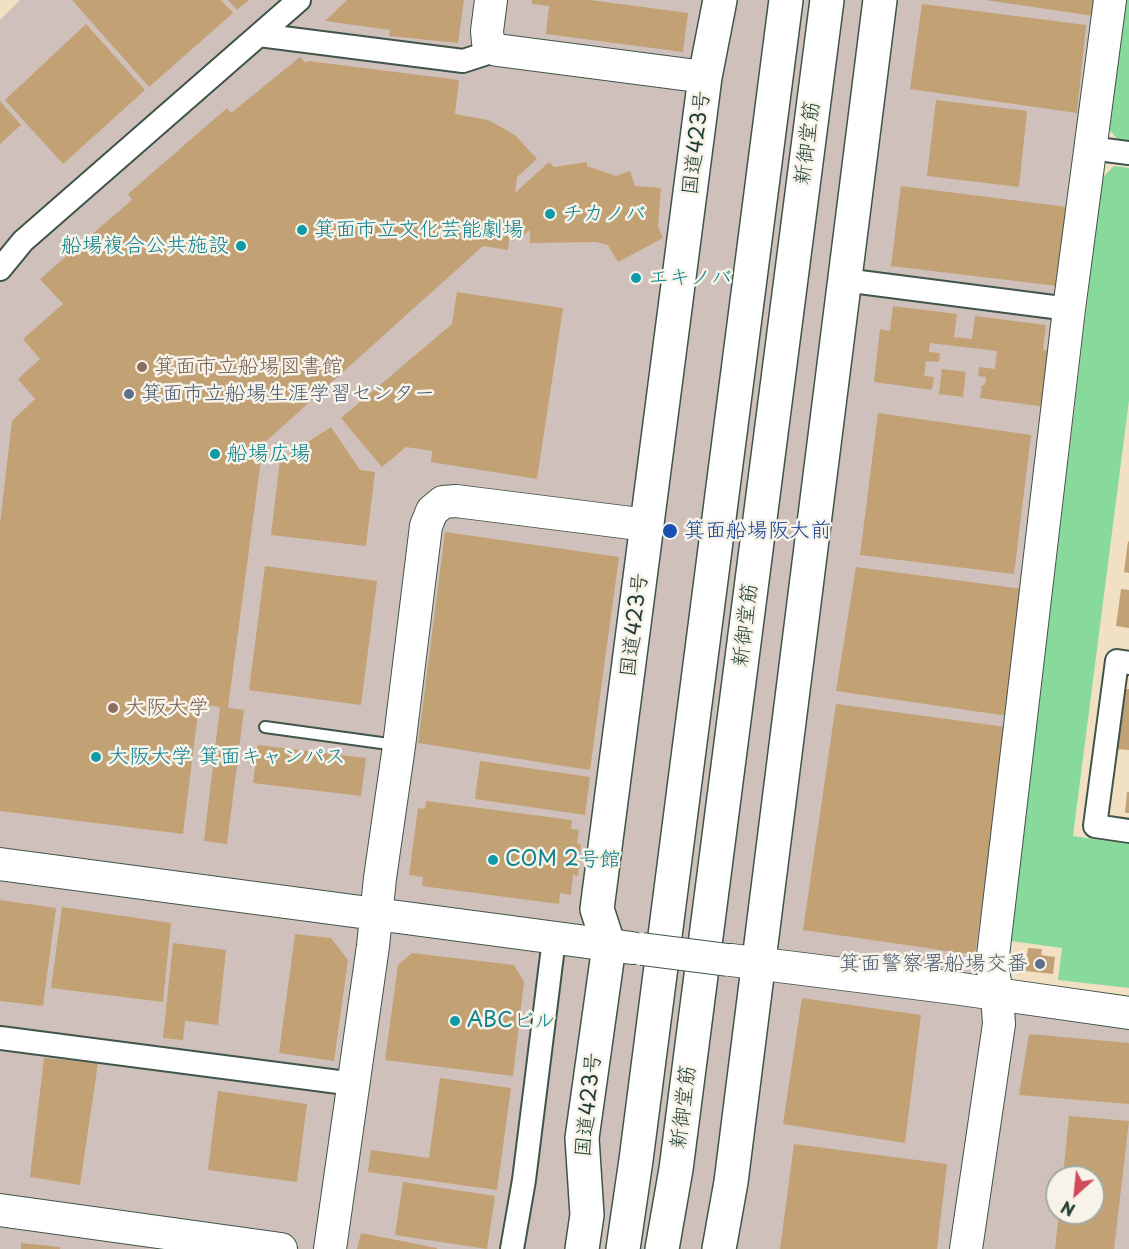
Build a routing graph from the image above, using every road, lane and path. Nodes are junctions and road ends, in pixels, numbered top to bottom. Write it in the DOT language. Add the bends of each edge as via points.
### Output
graph roads {
  1 [pos="299,0"];
  2 [pos="491,0"];
  3 [pos="720,0"];
  4 [pos="786,0"];
  5 [pos="826,0"];
  6 [pos="880,0"];
  7 [pos="1110,0"];
  8 [pos="259,35"];
  9 [pos="497,50"];
  10 [pos="705,77"];
  11 [pos="1090,148"];
  12 [pos="1129,153"];
  13 [pos="0,269"];
  14 [pos="844,280"];
  15 [pos="1069,309"];
  16 [pos="647,525"];
  17 [pos="1129,663"];
  18 [pos="265,727"];
  19 [pos="399,746"];
  20 [pos="1129,831"];
  21 [pos="0,864"];
  22 [pos="376,914"];
  23 [pos="554,939"];
  24 [pos="609,946"];
  25 [pos="743,962"];
  26 [pos="997,994"];
  27 [pos="1129,1013"];
  28 [pos="0,1038"];
  29 [pos="354,1084"];
  30 [pos="0,1210"];
  31 [pos="281,1249"];
  32 [pos="330,1249"];
  33 [pos="512,1249"];
  34 [pos="582,1249"];
  35 [pos="623,1249"];
  36 [pos="662,1249"];
  37 [pos="719,1249"];
  38 [pos="966,1249"];
  1 -- 8 [label="street"];
  2 -- 9 [label="street" via="486,31 488,42"];
  3 -- 10 [label="highway, 国道423号"];
  4 -- 35 [label="highway, 新御堂筋"];
  5 -- 36 [label="highway, 新御堂筋" via="676,1169"];
  6 -- 14 [label="highway"];
  7 -- 11 [label="street"];
  8 -- 9 [label="street" via="463,61"];
  8 -- 13 [label="street" via="23,241"];
  9 -- 10 [label="street"];
  10 -- 16 [label="highway, 国道423号"];
  11 -- 12 [label="street"];
  11 -- 15 [label="street"];
  14 -- 15 [label="street"];
  14 -- 25 [label="highway"];
  15 -- 26 [label="street" via="992,964"];
  16 -- 19 [label="street" via="456,501 443,502 432,511 426,526"];
  16 -- 24 [label="highway, 国道423号" via="597,909"];
  17 -- 20 [label="street" via="1117,661 1095,826"];
  18 -- 19 [label="lane"];
  19 -- 22 [label="street"];
  21 -- 22 [label="street"];
  22 -- 23 [label="street"];
  22 -- 29 [label="street"];
  23 -- 24 [label="street"];
  23 -- 33 [label="street"];
  24 -- 25 [label="street, bridge"];
  24 -- 34 [label="highway, 国道423号" via="582,1138 587,1215"];
  25 -- 26 [label="street"];
  25 -- 37 [label="highway" via="731,1182"];
  26 -- 27 [label="street"];
  26 -- 38 [label="street" via="999,1024"];
  28 -- 29 [label="street"];
  29 -- 32 [label="street"];
  30 -- 31 [label="street"];
}
